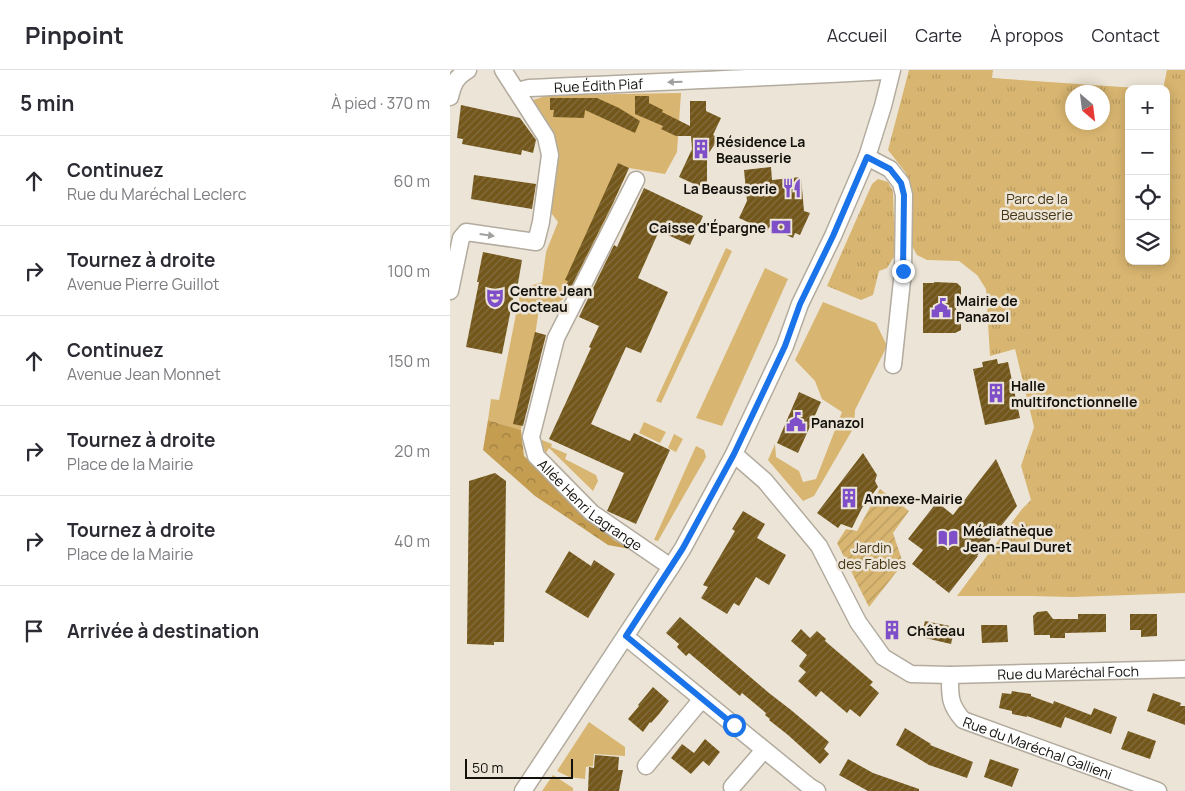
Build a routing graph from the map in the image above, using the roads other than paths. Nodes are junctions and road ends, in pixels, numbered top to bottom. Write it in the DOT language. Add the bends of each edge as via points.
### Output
graph roads {
  1 [pos="468,70"];
  2 [pos="503,70"];
  3 [pos="892,71"];
  4 [pos="723,75"];
  5 [pos="451,88"];
  6 [pos="517,91"];
  7 [pos="867,157"];
  8 [pos="636,180"];
  9 [pos="450,291"];
  10 [pos="893,365"];
  11 [pos="734,454"];
  12 [pos="671,567"];
  13 [pos="626,636"];
  14 [pos="1185,669"];
  15 [pos="950,675"];
  16 [pos="702,699"];
  17 [pos="764,750"];
  18 [pos="646,766"];
  19 [pos="732,787"];
  20 [pos="524,791"];
  21 [pos="818,791"];
  22 [pos="1158,791"];
  1 -- 5 [label="street"];
  2 -- 6 [label="street"];
  3 -- 4 [label="street, Rue Édith Piaf"];
  3 -- 7 [label="street"];
  4 -- 6 [label="street, Rue Édith Piaf, one-way"];
  9 -- 6 [label="street, one-way" via="460,238 466,232 536,242 550,155 546,138"];
  7 -- 10 [label="street" via="890,169 901,183 904,195 903,271"];
  7 -- 11 [label="street"];
  8 -- 12 [label="street, Allée Henri Lagrange" via="556,338 531,437 536,456 592,513"];
  11 -- 12 [label="street"];
  11 -- 15 [label="street, Rue du Maréchal Foch" via="765,481 819,546 858,622 883,657 911,674"];
  12 -- 13 [label="street"];
  13 -- 16 [label="street"];
  13 -- 20 [label="street"];
  14 -- 15 [label="street, Rue du Maréchal Foch"];
  15 -- 22 [label="street, Rue du Maréchal Gallieni" via="954,710 963,720"];
  16 -- 17 [label="street"];
  16 -- 18 [label="street"];
  17 -- 19 [label="street"];
  17 -- 21 [label="street"];
}
